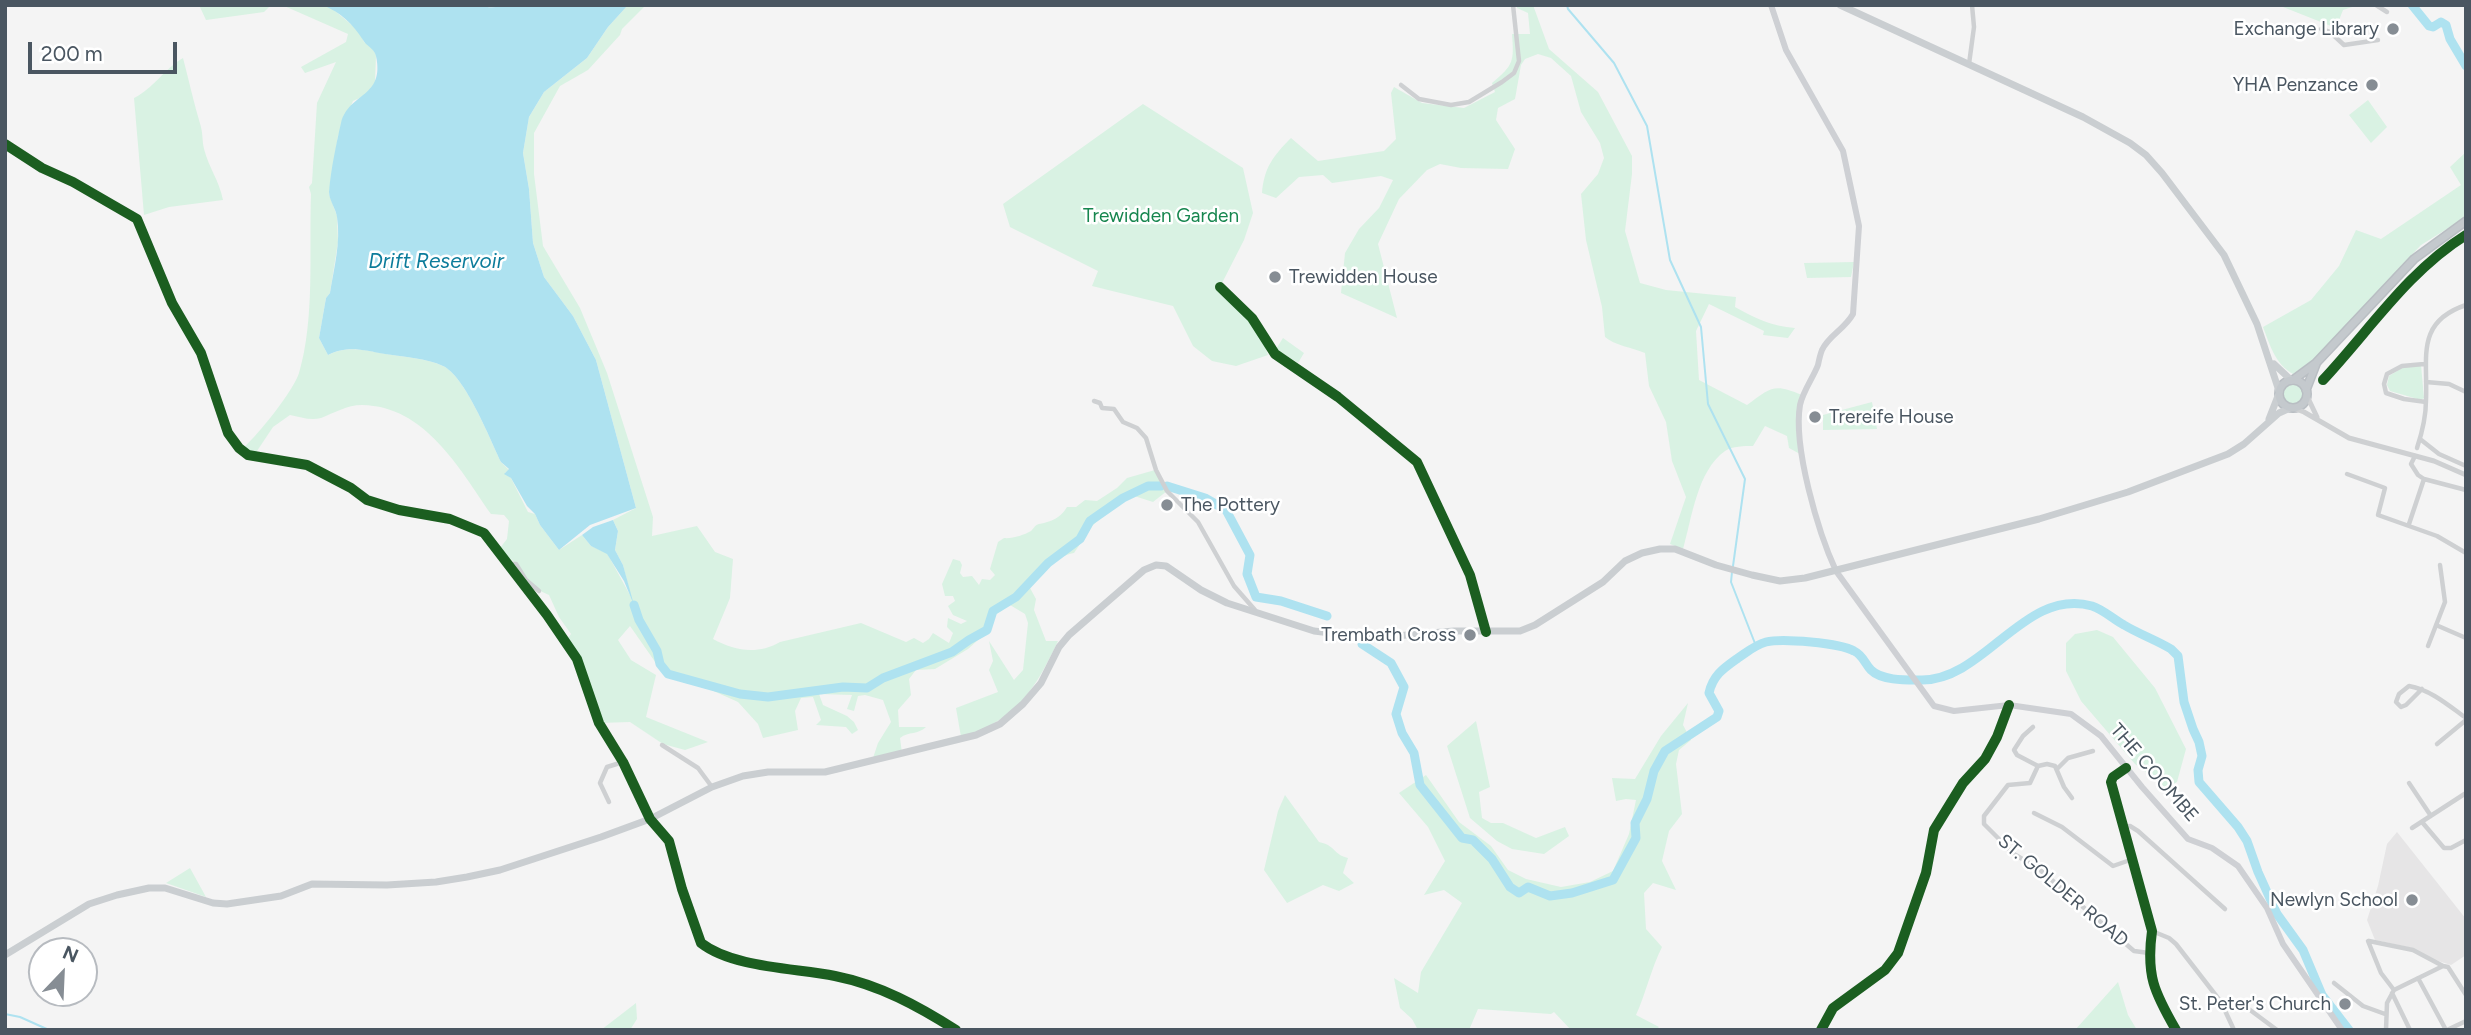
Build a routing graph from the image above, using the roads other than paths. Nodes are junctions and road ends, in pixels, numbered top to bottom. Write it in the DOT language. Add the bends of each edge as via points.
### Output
graph roads {
  1 [pos="1513,5"];
  2 [pos="1771,5"];
  3 [pos="1840,5"];
  4 [pos="1972,5"];
  5 [pos="2376,5"];
  6 [pos="2387,12"];
  7 [pos="2321,29"];
  8 [pos="2378,40"];
  9 [pos="1969,64"];
  10 [pos="1401,85"];
  11 [pos="5,144"];
  12 [pos="2466,221"];
  13 [pos="2466,235"];
  14 [pos="1220,287"];
  15 [pos="2466,305"];
  16 [pos="2271,361"];
  17 [pos="2316,363"];
  18 [pos="2424,364"];
  19 [pos="2292,380"];
  20 [pos="2323,380"];
  21 [pos="2426,382"];
  22 [pos="2466,392"];
  23 [pos="2279,393"];
  24 [pos="2306,393"];
  25 [pos="1094,401"];
  26 [pos="2426,402"];
  27 [pos="2291,408"];
  28 [pos="2319,420"];
  29 [pos="2267,423"];
  30 [pos="2420,439"];
  31 [pos="2417,448"];
  32 [pos="2415,455"];
  33 [pos="2466,466"];
  34 [pos="2347,474"];
  35 [pos="2466,475"];
  36 [pos="2424,479"];
  37 [pos="2466,490"];
  38 [pos="2409,524"];
  39 [pos="2466,553"];
  40 [pos="508,564"];
  41 [pos="2440,565"];
  42 [pos="1836,571"];
  43 [pos="539,591"];
  44 [pos="1255,611"];
  45 [pos="2436,625"];
  46 [pos="1486,632"];
  47 [pos="2466,638"];
  48 [pos="2428,646"];
  49 [pos="2422,689"];
  50 [pos="2010,705"];
  51 [pos="2466,719"];
  52 [pos="2033,727"];
  53 [pos="2437,744"];
  54 [pos="662,745"];
  55 [pos="2093,751"];
  56 [pos="623,762"];
  57 [pos="2038,766"];
  58 [pos="2126,768"];
  59 [pos="2057,769"];
  60 [pos="2409,783"];
  61 [pos="712,787"];
  62 [pos="2466,793"];
  63 [pos="2072,799"];
  64 [pos="609,802"];
  65 [pos="2034,813"];
  66 [pos="2431,816"];
  67 [pos="650,819"];
  68 [pos="2422,822"];
  69 [pos="2123,827"];
  70 [pos="2412,828"];
  71 [pos="2466,840"];
  72 [pos="2133,859"];
  73 [pos="2225,909"];
  74 [pos="2152,931"];
  75 [pos="2149,953"];
  76 [pos="5,955"];
  77 [pos="2443,966"];
  78 [pos="2418,978"];
  79 [pos="2334,984"];
  80 [pos="2393,992"];
  81 [pos="2466,995"];
  82 [pos="2246,1007"];
  83 [pos="2385,1014"];
  84 [pos="2466,1021"];
  85 [pos="957,1030"];
  86 [pos="1821,1030"];
  87 [pos="2176,1030"];
  88 [pos="2234,1030"];
  89 [pos="2277,1030"];
  90 [pos="2342,1030"];
  91 [pos="2386,1030"];
  92 [pos="2410,1030"];
  93 [pos="2446,1030"];
  1 -- 10 [label="street" via="1518,61 1502,82 1469,102 1451,105 1419,99"];
  2 -- 42 [label="main road, THE COOMBE" via="1786,50 1843,151 1859,226 1853,314 1823,348 1801,403 1805,469 1825,547"];
  3 -- 9 [label="main road"];
  4 -- 9 [label="street"];
  5 -- 6 [label="street"];
  7 -- 8 [label="street" via="2344,45"];
  9 -- 16 [label="main road" via="2083,117 2146,155 2224,255"];
  11 -- 40 [label="street" via="137,219 172,303 201,354 228,433 247,455 307,465 367,500 470,527 484,533"];
  12 -- 17 [label="highway" via="2401,271"];
  13 -- 20 [label="street" via="2405,286"];
  14 -- 46 [label="street" via="1252,318 1275,354 1338,397 1417,462 1470,575"];
  15 -- 18 [label="street" via="2450,311 2430,332"];
  16 -- 19 [label="main road"];
  16 -- 23 [label="main road"];
  17 -- 19 [label="highway"];
  17 -- 24 [label="highway"];
  18 -- 21 [label="street"];
  18 -- 26 [label="street" via="2402,366 2387,374 2384,384 2386,393"];
  19 -- 23 [label="highway" via="2283,384"];
  19 -- 24 [label="highway" via="2300,382"];
  21 -- 22 [label="street" via="2449,384"];
  21 -- 26 [label="street"];
  23 -- 27 [label="highway" via="2282,404"];
  23 -- 29 [label="main road"];
  24 -- 27 [label="highway" via="2303,404"];
  24 -- 28 [label="street"];
  25 -- 44 [label="street" via="1102,408 1114,409 1123,422 1146,438 1167,491 1199,522 1234,586"];
  26 -- 30 [label="street"];
  27 -- 28 [label="street"];
  27 -- 29 [label="main road"];
  28 -- 32 [label="street" via="2349,438"];
  29 -- 42 [label="main road" via="2228,454 2128,492"];
  30 -- 31 [label="street"];
  30 -- 33 [label="street"];
  32 -- 35 [label="street"];
  32 -- 36 [label="street" via="2411,464"];
  34 -- 38 [label="street" via="2385,488 2378,515"];
  36 -- 37 [label="street"];
  36 -- 38 [label="street"];
  38 -- 39 [label="street"];
  40 -- 43 [label="street" via="516,564"];
  40 -- 56 [label="street" via="577,659 599,723"];
  41 -- 45 [label="street" via="2445,602"];
  42 -- 46 [label="main road" via="1780,581 1675,549 1642,553 1535,625 1520,631"];
  42 -- 50 [label="main road, THE COOMBE" via="1934,706 1954,711"];
  44 -- 46 [label="main road" via="1314,631 1361,638"];
  44 -- 61 [label="main road" via="1227,603 1166,566 1156,565 1144,570 1069,635 1041,683 1000,724 976,735 844,769 768,772"];
  45 -- 47 [label="street"];
  45 -- 48 [label="street"];
  49 -- 49 [label="street" via="2409,686 2396,702 2406,705"];
  49 -- 51 [label="street"];
  50 -- 58 [label="main road, THE COOMBE" via="2071,714 2102,736"];
  50 -- 86 [label="street" via="1985,759 1963,783 1934,830 1926,873 1898,953 1885,970 1833,1008"];
  51 -- 53 [label="street"];
  52 -- 57 [label="street" via="2014,750"];
  54 -- 61 [label="street" via="698,768"];
  55 -- 59 [label="street" via="2068,758"];
  56 -- 64 [label="street" via="607,766 600,783"];
  56 -- 67 [label="street"];
  57 -- 59 [label="street"];
  57 -- 75 [label="street, ST. GOLDER ROAD" via="2030,783 2008,785 1984,816 1984,824 2014,854 2039,869 2134,951"];
  58 -- 69 [label="street" via="2111,782"];
  58 -- 90 [label="main road, THE COOMBE" via="2188,839 2238,866 2267,908 2283,944"];
  59 -- 63 [label="street"];
  60 -- 66 [label="street"];
  61 -- 67 [label="main road"];
  62 -- 66 [label="street"];
  65 -- 72 [label="street" via="2062,827 2112,866"];
  66 -- 68 [label="street"];
  67 -- 76 [label="main road" via="500,870 436,883 312,884 281,896 227,904 165,888 138,890 89,904"];
  67 -- 85 [label="street" via="669,841 704,946 732,958 850,981 917,1004"];
  68 -- 70 [label="street"];
  68 -- 71 [label="street" via="2444,848"];
  69 -- 72 [label="street"];
  69 -- 73 [label="street" via="2137,831"];
  72 -- 74 [label="street"];
  74 -- 75 [label="street"];
  74 -- 88 [label="street" via="2176,944 2221,1002"];
  75 -- 87 [label="street" via="2151,978"];
  77 -- 78 [label="street"];
  77 -- 80 [label="street" via="2413,950 2368,941"];
  77 -- 81 [label="street"];
  78 -- 80 [label="street"];
  78 -- 93 [label="street"];
  79 -- 83 [label="street" via="2363,1006"];
  80 -- 83 [label="street"];
  80 -- 92 [label="street"];
  82 -- 89 [label="street"];
  83 -- 91 [label="street"];
  84 -- 93 [label="street"];
}
